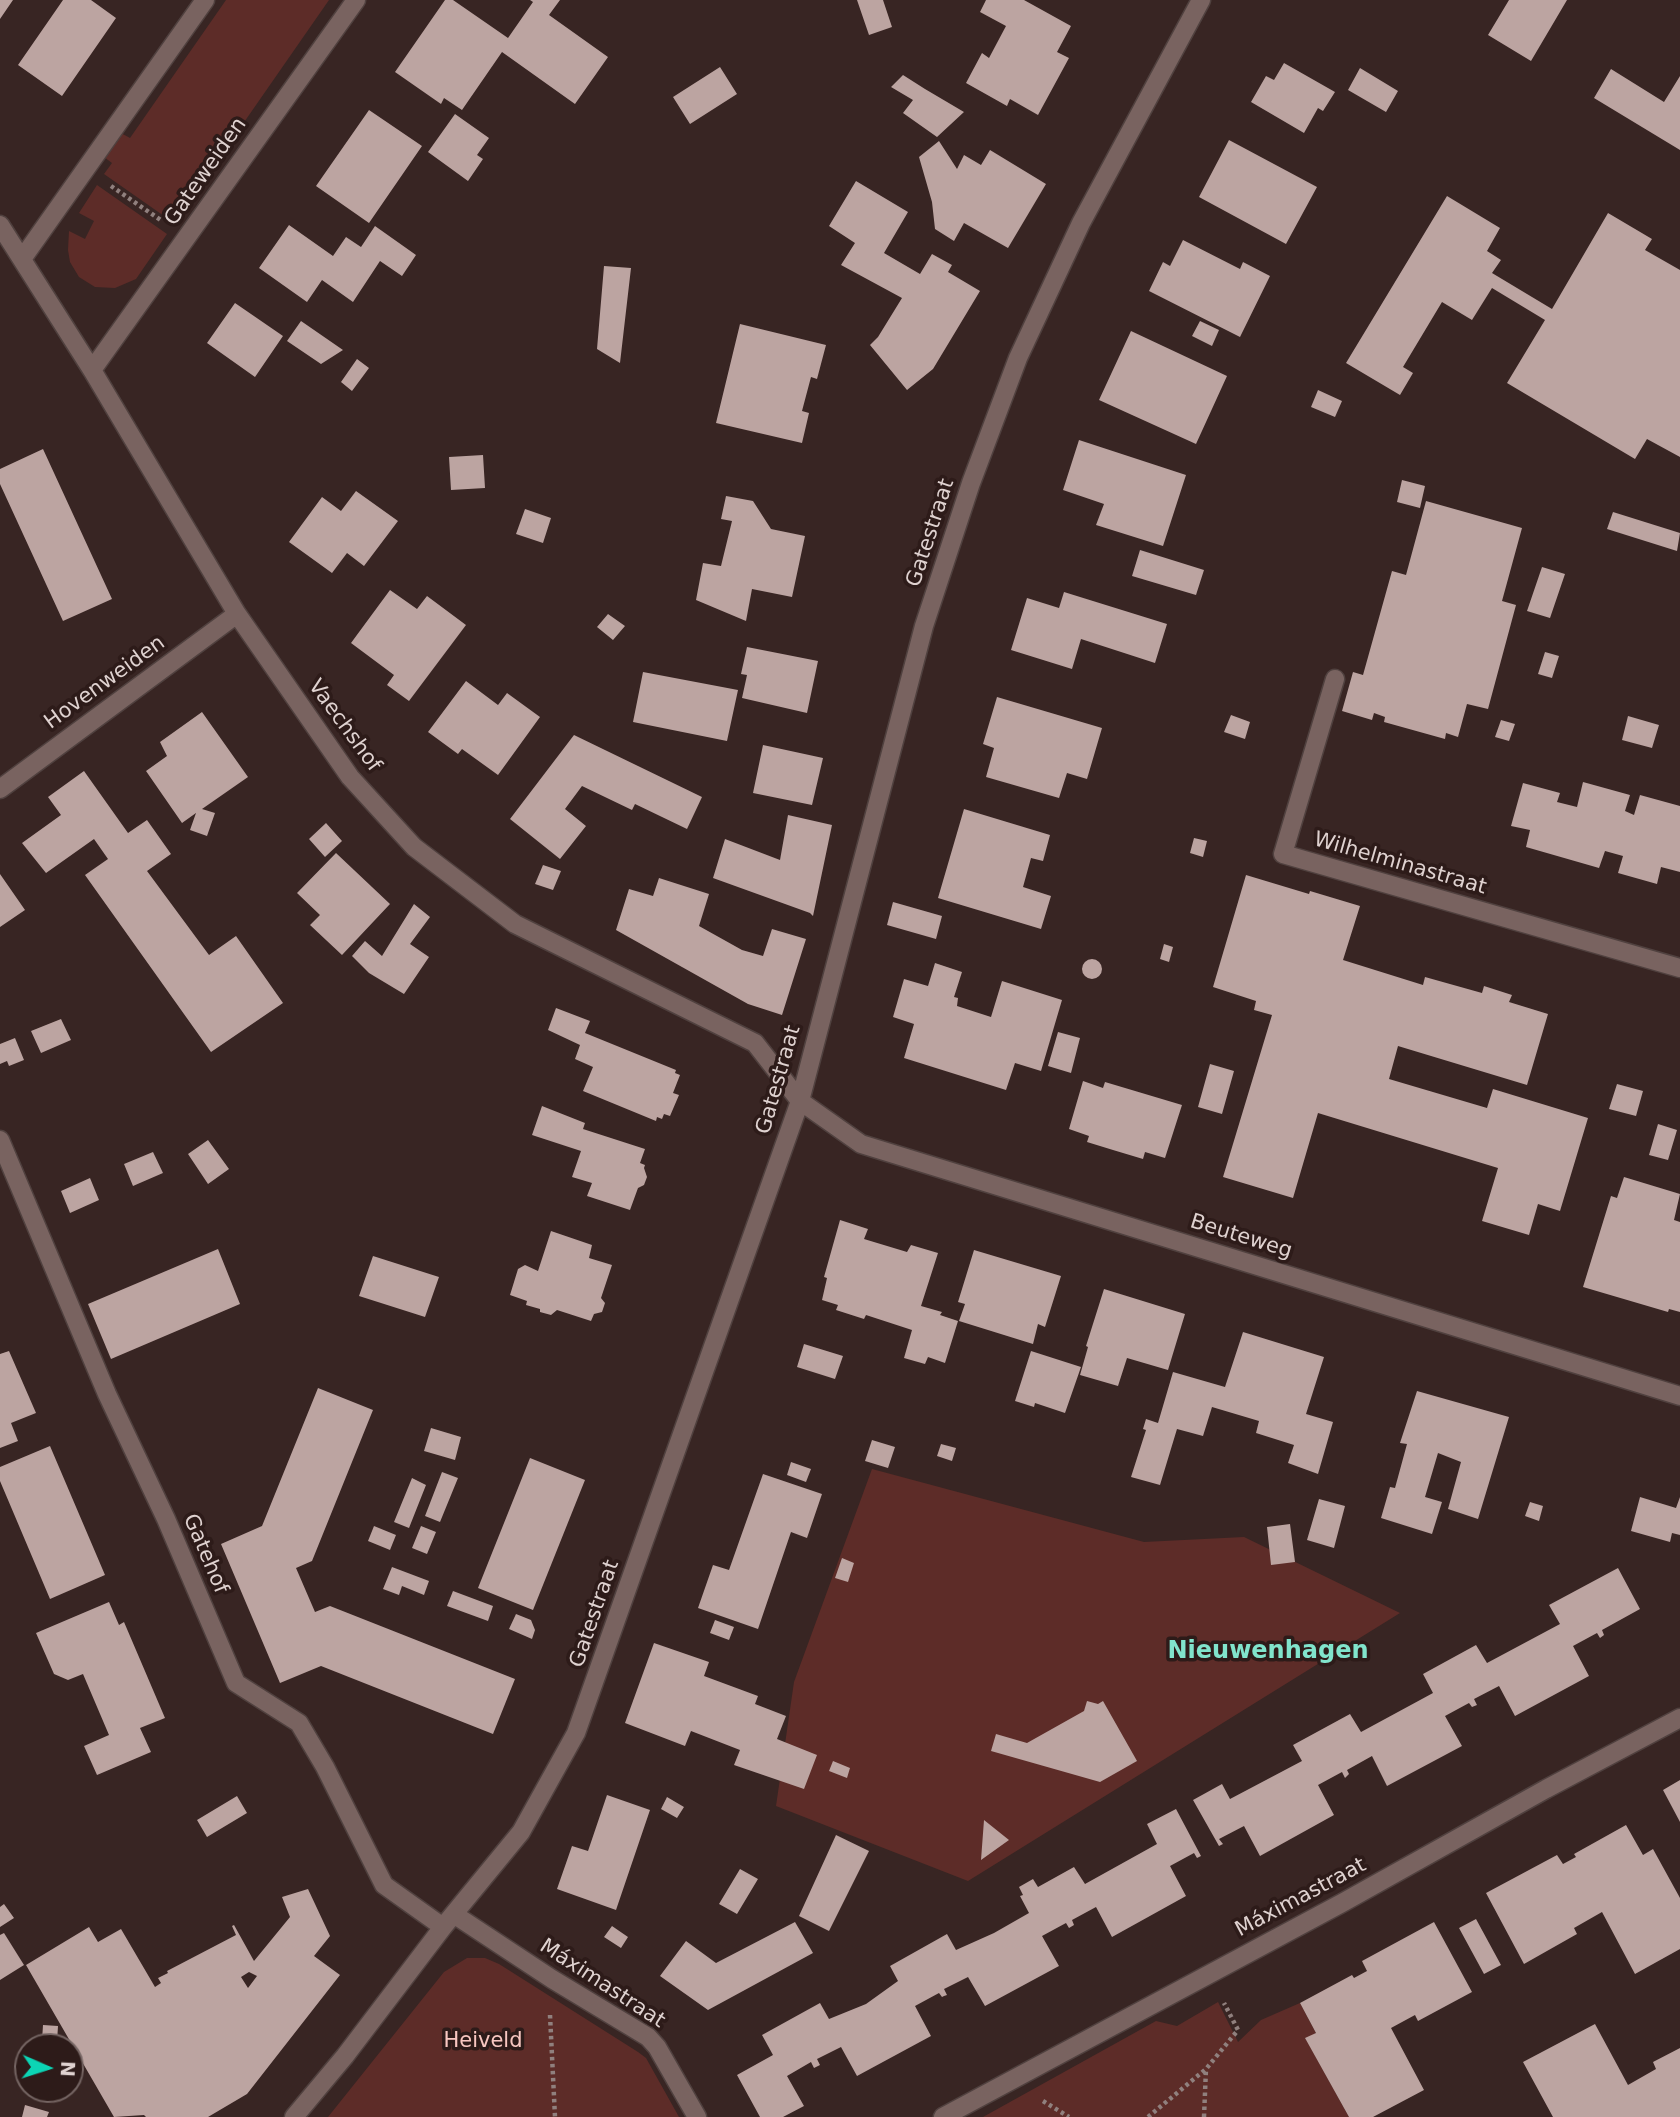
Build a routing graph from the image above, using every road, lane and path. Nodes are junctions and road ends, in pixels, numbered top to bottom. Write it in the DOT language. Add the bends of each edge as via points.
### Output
graph roads {
  1 [pos="205,0"];
  2 [pos="356,0"];
  3 [pos="1202,0"];
  4 [pos="84,168"];
  5 [pos="0,225"];
  6 [pos="188,238"];
  7 [pos="22,259"];
  8 [pos="92,370"];
  9 [pos="237,614"];
  10 [pos="1335,679"];
  11 [pos="0,789"];
  12 [pos="1680,968"];
  13 [pos="800,1101"];
  14 [pos="0,1140"];
  15 [pos="1680,1396"];
  16 [pos="1680,1718"];
  17 [pos="449,1921"];
  18 [pos="1208,1974"];
  19 [pos="552,1979"];
  20 [pos="1206,2068"];
  21 [pos="295,2117"];
  22 [pos="555,2117"];
  23 [pos="697,2117"];
  24 [pos="943,2117"];
  25 [pos="1148,2117"];
  26 [pos="1204,2117"];
  1 -- 4 [label="street"];
  2 -- 6 [label="street, Gateweiden"];
  3 -- 13 [label="street, Gatestraat" via="1081,223 1018,358 971,483 924,626"];
  4 -- 6 [label="path"];
  4 -- 7 [label="street"];
  5 -- 7 [label="street, Vaechshof"];
  6 -- 8 [label="street, Gateweiden"];
  7 -- 8 [label="street, Vaechshof"];
  8 -- 9 [label="street, Vaechshof"];
  9 -- 11 [label="street, Hovenweiden"];
  9 -- 13 [label="street, Vaechshof" via="350,777 414,847 516,924 755,1043"];
  10 -- 12 [label="street, Wilhelminastraat" via="1283,854"];
  13 -- 15 [label="street, Beuteweg" via="861,1144"];
  13 -- 17 [label="street, Gatestraat" via="576,1733 521,1832"];
  14 -- 17 [label="street, Gatehof" via="236,1683 299,1723 384,1885"];
  16 -- 18 [label="street, Máximastraat"];
  17 -- 19 [label="street, Máximastraat"];
  17 -- 21 [label="street, Gatestraat"];
  18 -- 20 [label="path" via="1238,2030"];
  18 -- 24 [label="street, Máximastraat"];
  19 -- 22 [label="path" via="549,2029"];
  19 -- 23 [label="street, Máximastraat" via="648,2037"];
  20 -- 25 [label="path"];
  20 -- 26 [label="path"];
}
